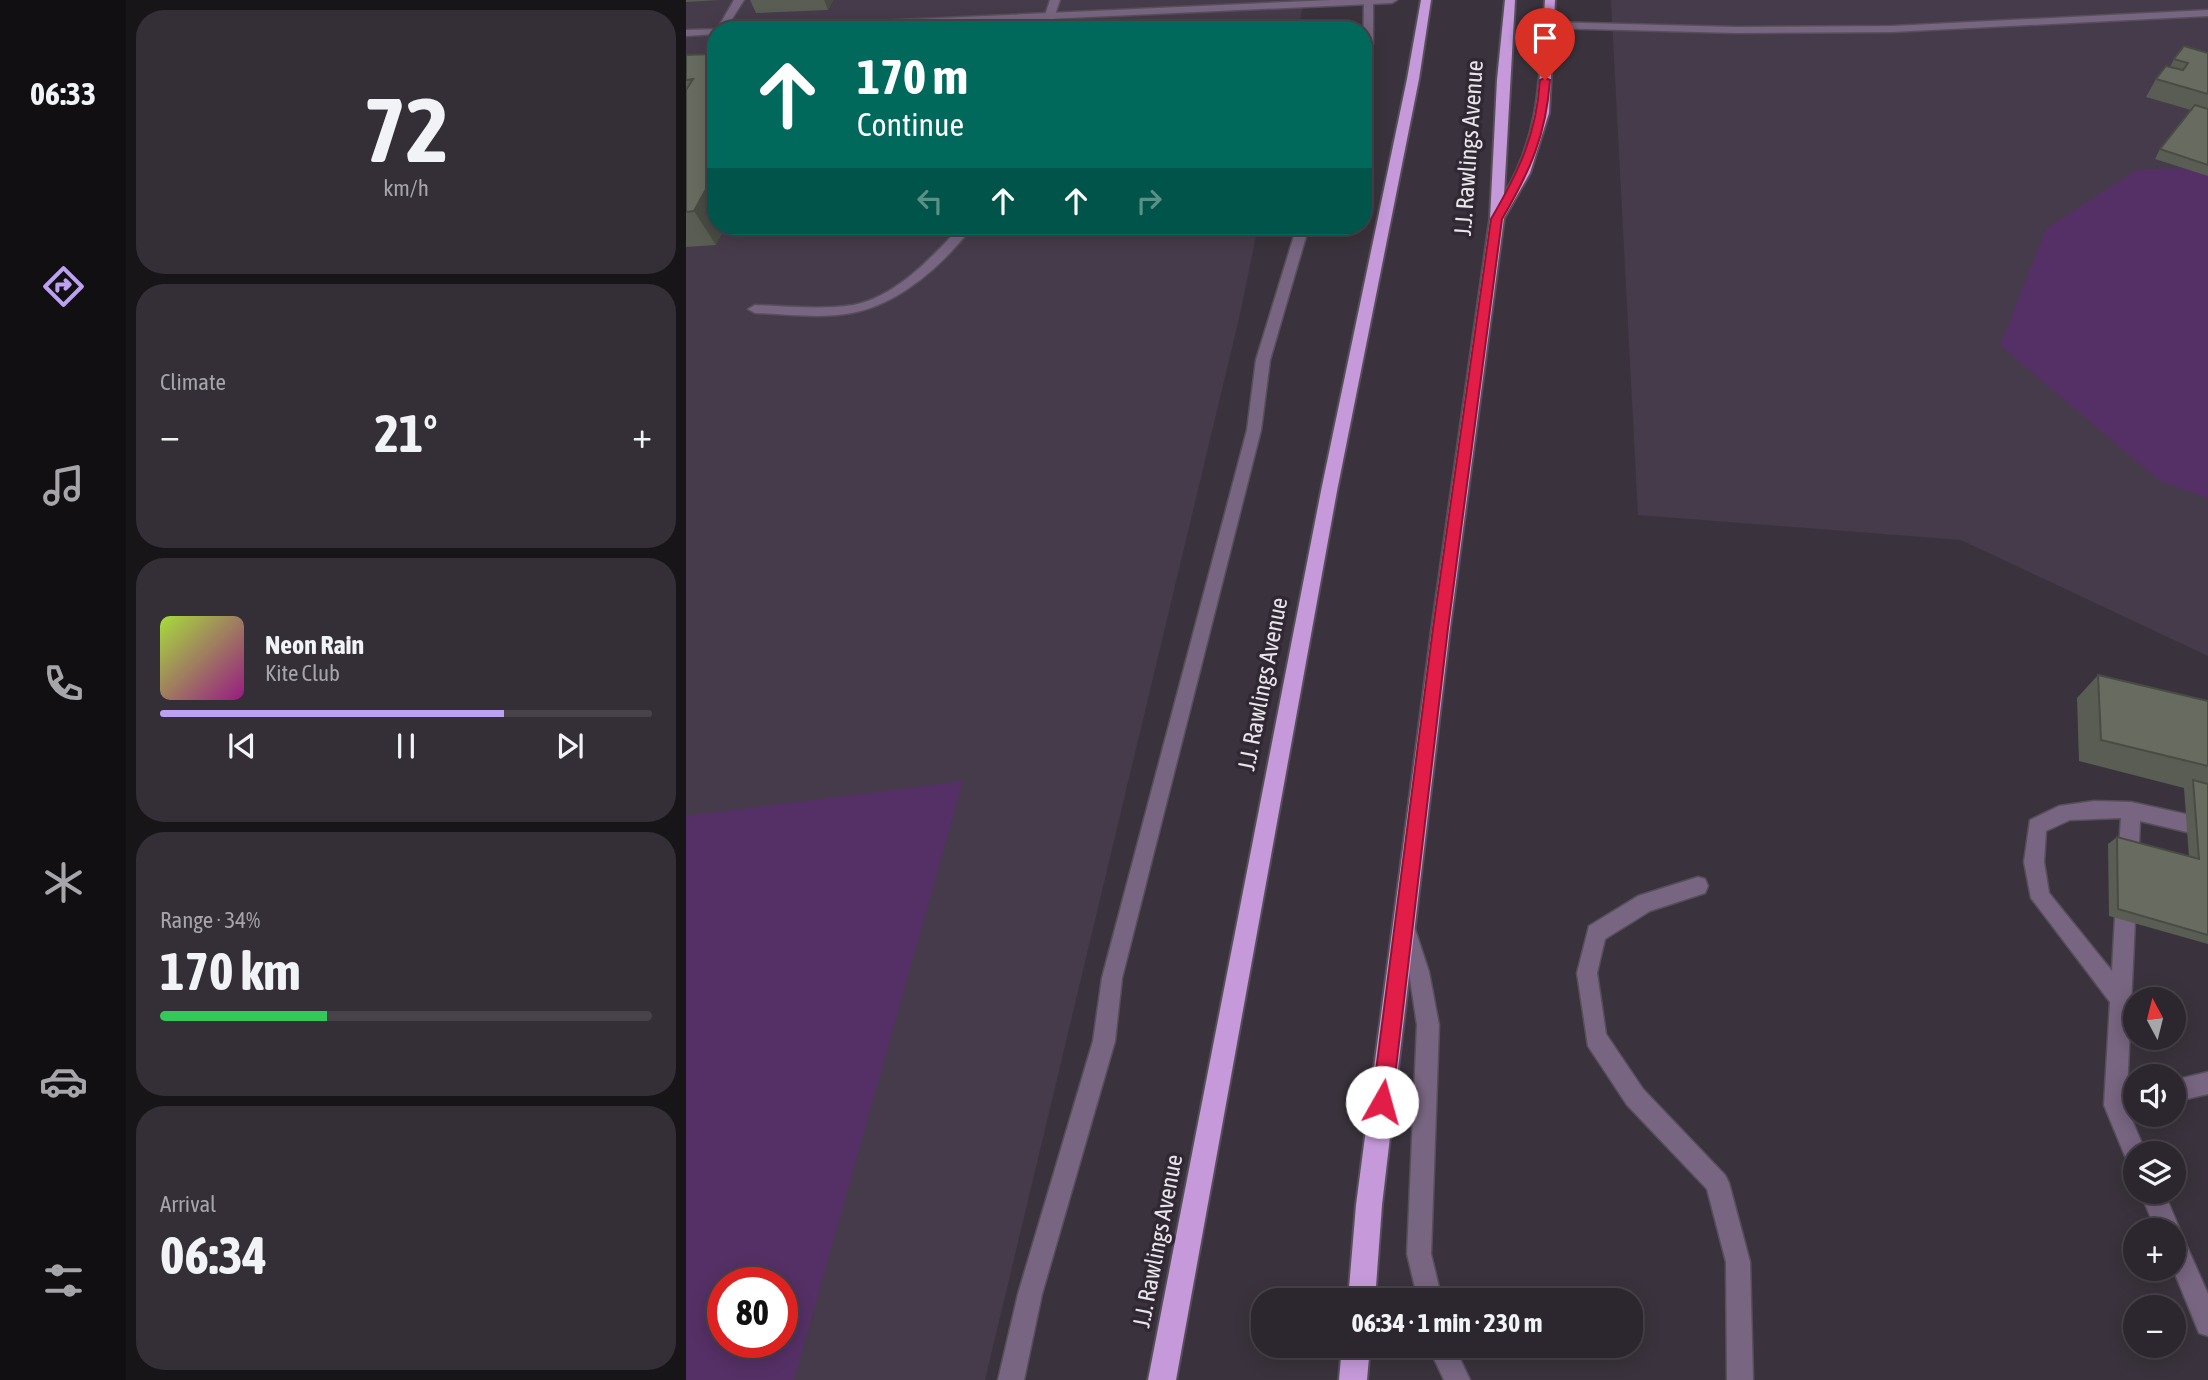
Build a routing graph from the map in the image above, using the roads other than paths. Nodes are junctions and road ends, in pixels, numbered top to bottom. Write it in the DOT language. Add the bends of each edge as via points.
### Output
graph roads {
  1 [pos="739,0"];
  2 [pos="1055,0"];
  3 [pos="1392,0"];
  4 [pos="1426,0"];
  5 [pos="1510,0"];
  6 [pos="1550,0"];
  7 [pos="1369,1"];
  8 [pos="1310,2"];
  9 [pos="2208,13"];
  10 [pos="1050,15"];
  11 [pos="724,21"];
  12 [pos="928,21"];
  13 [pos="1050,21"];
  14 [pos="1369,21"];
  15 [pos="1549,25"];
  16 [pos="707,31"];
  17 [pos="686,33"];
  18 [pos="1497,219"];
  19 [pos="957,235"];
  20 [pos="1300,235"];
  21 [pos="755,309"];
  22 [pos="2131,810"];
  23 [pos="2208,828"];
  24 [pos="1698,886"];
  25 [pos="1404,923"];
  26 [pos="2120,998"];
  27 [pos="2123,1064"];
  28 [pos="2208,1083"];
  29 [pos="2186,1088"];
  30 [pos="2186,1272"];
  31 [pos="1361,1288"];
  32 [pos="1427,1288"];
  33 [pos="2208,1324"];
  34 [pos="1355,1358"];
  35 [pos="1447,1358"];
  36 [pos="1011,1380"];
  37 [pos="1162,1380"];
  38 [pos="1353,1380"];
  39 [pos="1457,1380"];
  40 [pos="1740,1380"];
  1 -- 11 [label="street"];
  2 -- 10 [label="street"];
  3 -- 7 [label="street"];
  4 -- 37 [label="highway, J.J. Rawlings Avenue" via="1326,504"];
  5 -- 18 [label="highway, J.J. Rawlings Avenue"];
  6 -- 15 [label="highway"];
  7 -- 8 [label="street"];
  7 -- 14 [label="street"];
  8 -- 10 [label="street"];
  9 -- 15 [label="street" via="1849,30"];
  10 -- 12 [label="street"];
  10 -- 13 [label="street"];
  15 -- 18 [label="highway" via="1543,113 1535,144"];
  16 -- 17 [label="street"];
  18 -- 25 [label="highway, J.J. Rawlings Avenue"];
  19 -- 21 [label="street" via="888,297 863,307"];
  20 -- 36 [label="street" via="1263,360 1254,430 1112,978 1104,1041 1030,1294"];
  22 -- 23 [label="street"];
  22 -- 26 [label="street"];
  22 -- 26 [label="street" via="2053,814 2038,826 2032,857 2041,898"];
  24 -- 40 [label="street" via="1646,903 1596,933 1587,973 1596,1038 1636,1097 1717,1183 1738,1262"];
  25 -- 31 [label="highway, J.J. Rawlings Avenue"];
  25 -- 32 [label="street" via="1428,1025 1419,1254"];
  26 -- 27 [label="street"];
  28 -- 29 [label="street"];
  30 -- 33 [label="street"];
  34 -- 38 [label="highway"];
  35 -- 39 [label="street"];
}
